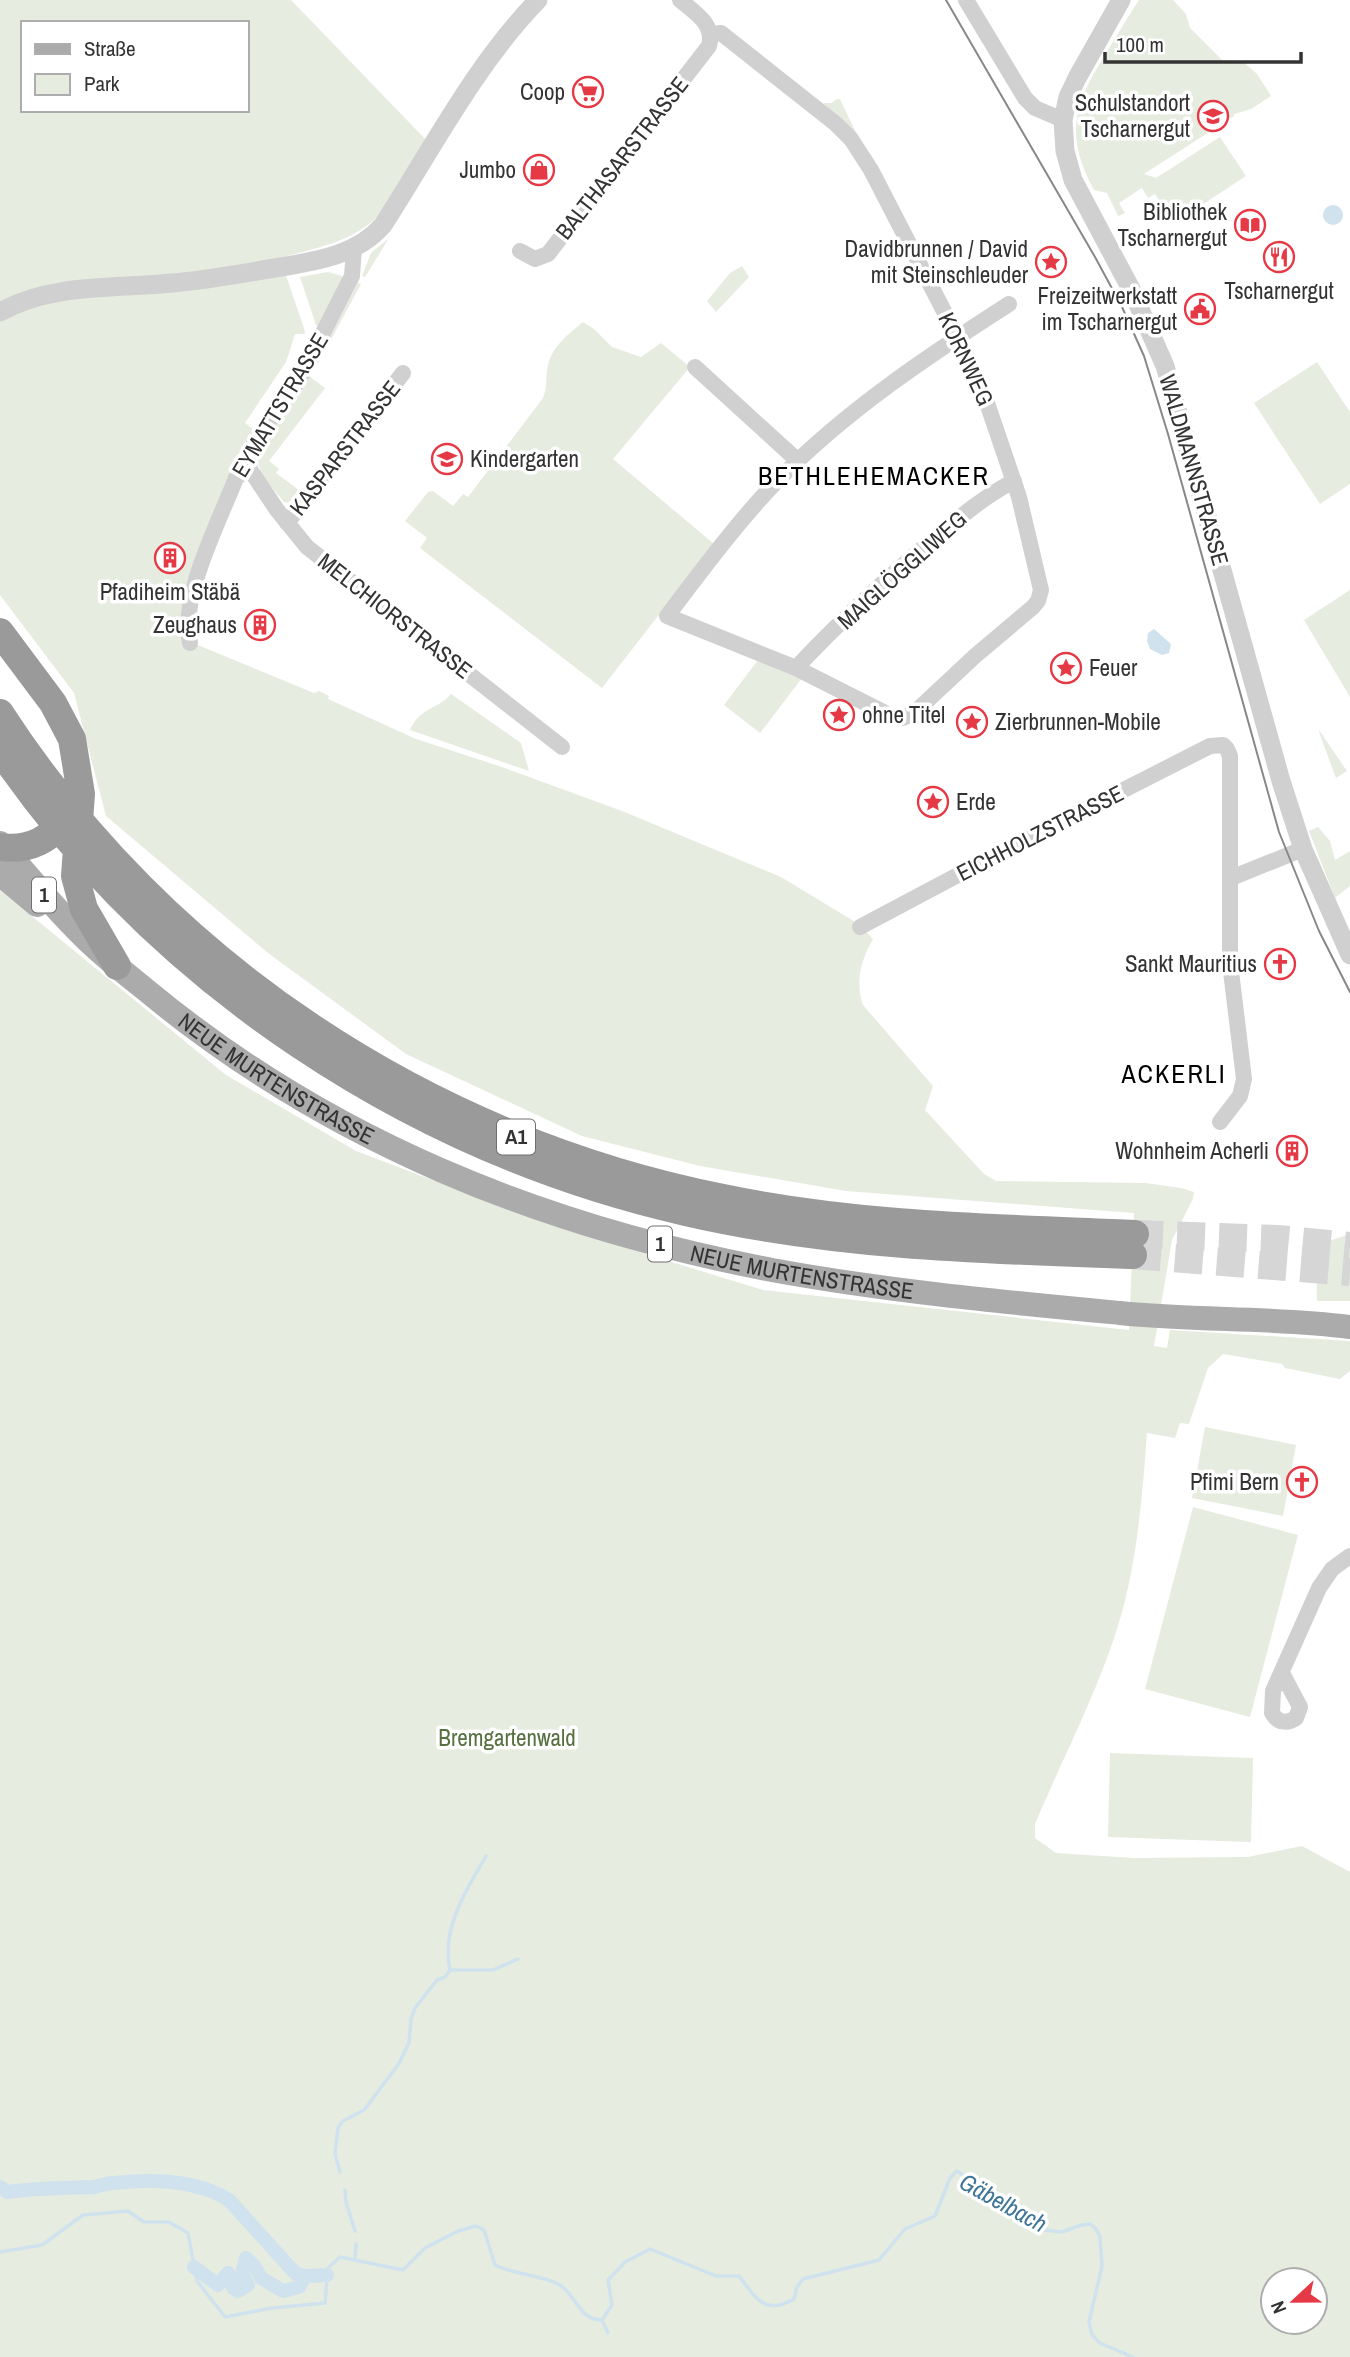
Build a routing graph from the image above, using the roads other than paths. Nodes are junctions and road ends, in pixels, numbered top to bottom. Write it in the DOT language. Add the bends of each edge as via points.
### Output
graph roads {
  1 [pos="538,0"];
  2 [pos="680,0"];
  3 [pos="966,0"];
  4 [pos="1121,0"];
  5 [pos="711,34"];
  6 [pos="1063,120"];
  7 [pos="354,248"];
  8 [pos="520,251"];
  9 [pos="1009,304"];
  10 [pos="0,312"];
  11 [pos="957,337"];
  12 [pos="695,367"];
  13 [pos="404,373"];
  14 [pos="798,461"];
  15 [pos="249,467"];
  16 [pos="1014,481"];
  17 [pos="287,523"];
  18 [pos="0,632"];
  19 [pos="190,643"];
  20 [pos="796,668"];
  21 [pos="0,713"];
  22 [pos="562,747"];
  23 [pos="0,750"];
  24 [pos="76,757"];
  25 [pos="54,806"];
  26 [pos="1303,849"];
  27 [pos="1,853"];
  28 [pos="1231,878"];
  29 [pos="860,927"];
  30 [pos="1350,955"];
  31 [pos="117,966"];
  32 [pos="1220,1122"];
  33 [pos="1350,1327"];
  34 [pos="1350,1556"];
  35 [pos="1282,1673"];
  1 -- 7 [label="street" via="478,75 383,225"];
  2 -- 5 [label="street, KORNWEG" via="702,18"];
  3 -- 6 [label="street" via="1025,98"];
  4 -- 6 [label="street, WALDMANNSTRASSE" via="1077,78"];
  5 -- 8 [label="street, BALTHASARSTRASSE" via="704,54 548,254 535,259"];
  5 -- 11 [label="street, KORNWEG" via="721,33 816,106 850,139 871,170"];
  6 -- 26 [label="street, WALDMANNSTRASSE" via="1073,180 1143,312 1174,392"];
  7 -- 10 [label="street" via="303,263 221,277 64,292 25,300"];
  7 -- 15 [label="street, EYMATTSTRASSE" via="352,276 299,380 254,442"];
  9 -- 11 [label="street"];
  11 -- 14 [label="street" via="880,391"];
  11 -- 16 [label="street, KORNWEG" via="989,406"];
  12 -- 14 [label="street"];
  13 -- 17 [label="street, KASPARSTRASSE"];
  14 -- 20 [label="street" via="734,528 667,616"];
  15 -- 17 [label="street, MELCHIORSTRASSE"];
  15 -- 19 [label="street, EYMATTSTRASSE" via="236,478 193,589 187,619"];
  16 -- 20 [label="street, MAIGLÖGGLIWEG" via="978,503 918,552"];
  16 -- 20 [label="street, KORNWEG" via="1041,586 1038,601 914,713 889,715"];
  17 -- 22 [label="street, MELCHIORSTRASSE" via="320,558"];
  18 -- 24 [label="highway" via="59,713"];
  21 -- 25 [label="highway, A1"];
  23 -- 25 [label="highway, A1"];
  24 -- 27 [label="highway" via="68,809 60,825 37,843"];
  24 -- 31 [label="highway" via="81,794 75,876 84,909"];
  25 -- 25 [label="highway, A1" via="89,831 183,927 291,1014 407,1085 530,1142 659,1184 725,1199 1134,1245 930,1246 789,1231 654,1204 525,1163 457,1134 336,1069 223,989 135,910 87,859"];
  26 -- 28 [label="street"];
  26 -- 30 [label="street, WALDMANNSTRASSE"];
  27 -- 31 [label="main road, NEUE MURTENSTRASSE / 1"];
  28 -- 29 [label="street, EICHHOLZSTRASSE" via="1230,757 1223,745 1210,746"];
  28 -- 32 [label="street" via="1231,978 1244,1079 1240,1097"];
  31 -- 33 [label="main road, NEUE MURTENSTRASSE / 1" via="236,1059 346,1126 470,1182 605,1229 716,1258 840,1280 1147,1316"];
  34 -- 35 [label="street" via="1325,1578"];
}
